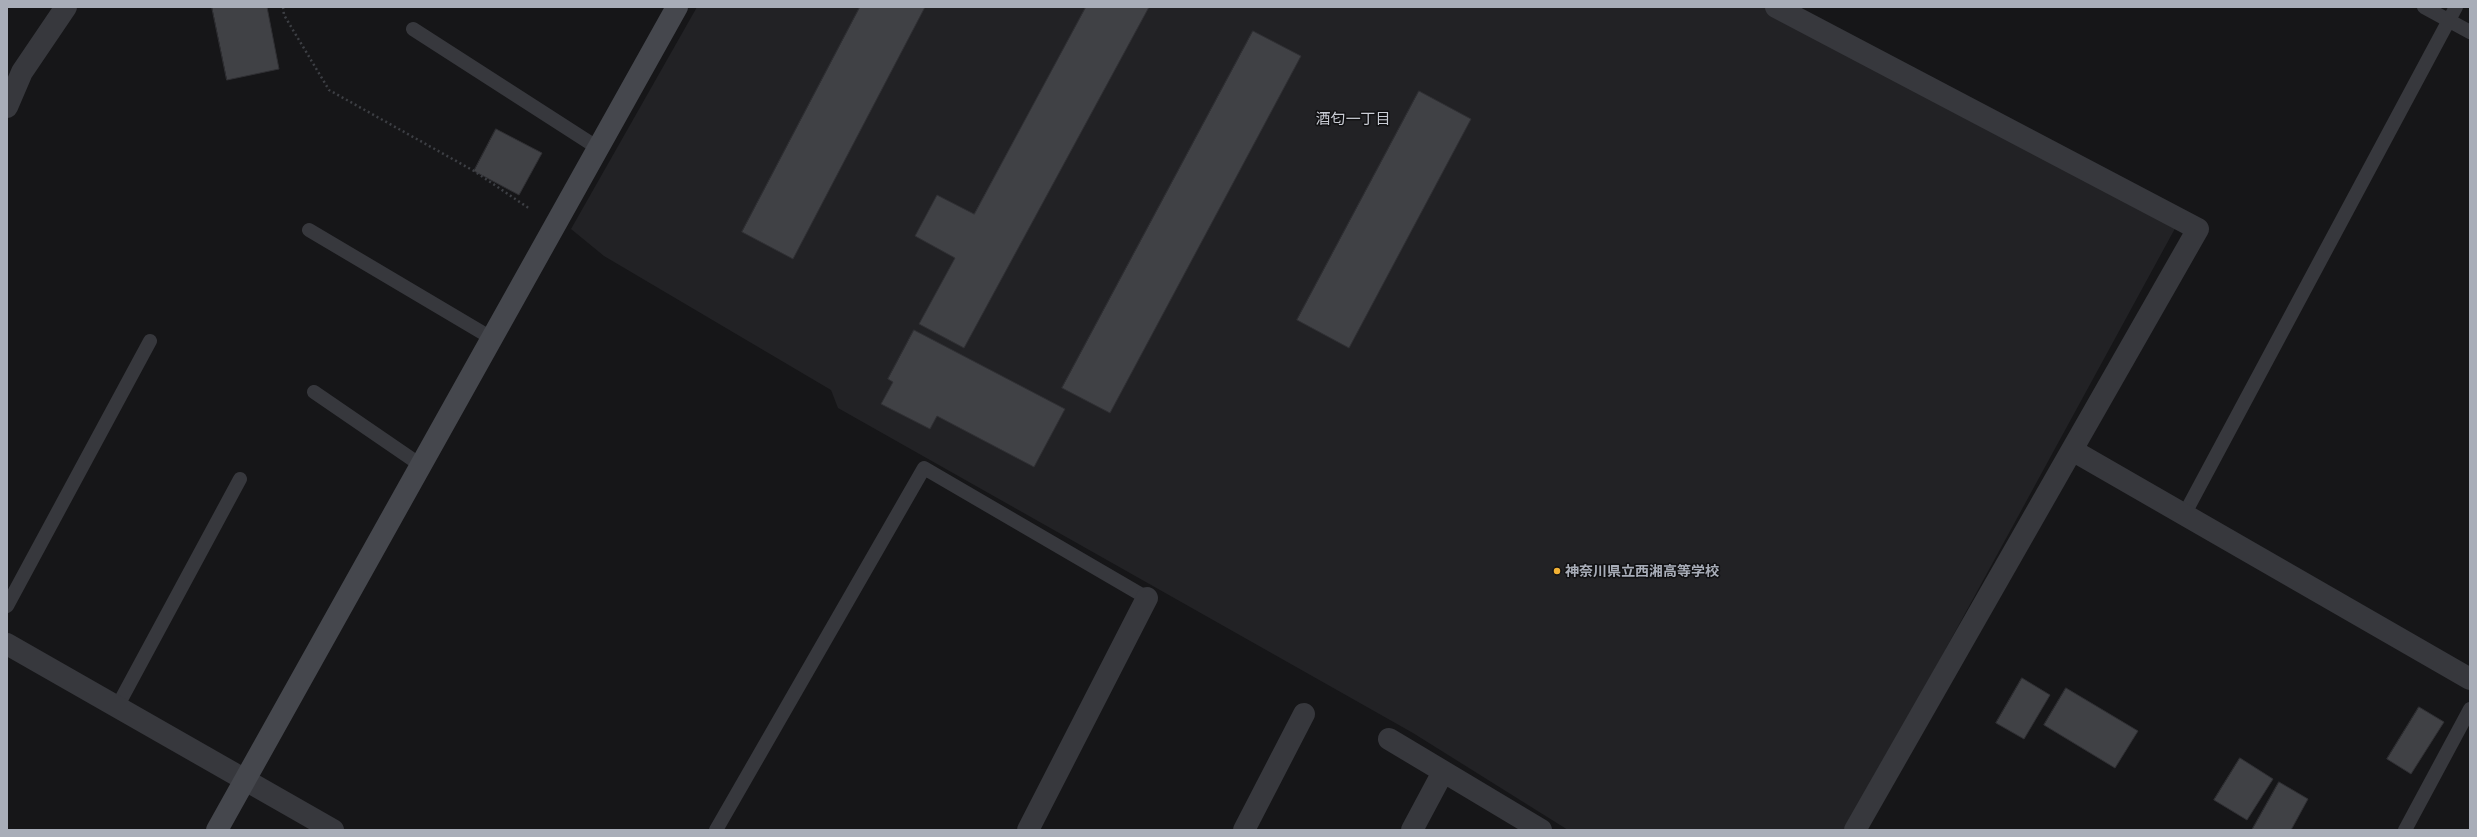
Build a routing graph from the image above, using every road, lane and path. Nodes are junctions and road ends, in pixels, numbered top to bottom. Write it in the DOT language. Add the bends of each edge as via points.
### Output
graph roads {
  1 [pos="66,7"];
  2 [pos="283,7"];
  3 [pos="677,7"];
  4 [pos="1776,7"];
  5 [pos="2424,7"];
  6 [pos="2456,7"];
  7 [pos="2449,20"];
  8 [pos="413,29"];
  9 [pos="2470,32"];
  10 [pos="7,107"];
  11 [pos="598,148"];
  12 [pos="556,227"];
  13 [pos="309,230"];
  14 [pos="493,338"];
  15 [pos="150,342"];
  16 [pos="314,392"];
  17 [pos="2072,450"];
  18 [pos="422,466"];
  19 [pos="240,479"];
  20 [pos="2184,515"];
  21 [pos="1147,598"];
  22 [pos="7,606"];
  23 [pos="7,644"];
  24 [pos="2470,679"];
  25 [pos="118,707"];
  26 [pos="2470,710"];
  27 [pos="1304,714"];
  28 [pos="1388,739"];
  29 [pos="1443,772"];
  30 [pos="246,781"];
  31 [pos="217,830"];
  32 [pos="333,830"];
  33 [pos="716,830"];
  34 [pos="1028,830"];
  35 [pos="1244,830"];
  36 [pos="1412,830"];
  37 [pos="1541,830"];
  38 [pos="1855,830"];
  39 [pos="2405,830"];
  1 -- 10 [label="street" via="22,72"];
  2 -- 12 [label="path" via="284,14 329,90 474,171"];
  3 -- 11 [label="street"];
  4 -- 17 [label="street" via="2198,228"];
  5 -- 7 [label="lane"];
  6 -- 7 [label="lane"];
  7 -- 9 [label="lane"];
  7 -- 20 [label="lane"];
  8 -- 11 [label="lane"];
  11 -- 12 [label="street"];
  12 -- 14 [label="street"];
  13 -- 14 [label="lane"];
  14 -- 18 [label="street"];
  15 -- 22 [label="lane"];
  16 -- 18 [label="lane"];
  17 -- 20 [label="street"];
  17 -- 38 [label="street"];
  18 -- 30 [label="street"];
  19 -- 25 [label="lane"];
  20 -- 24 [label="street"];
  21 -- 33 [label="lane" via="924,468"];
  21 -- 34 [label="street"];
  23 -- 25 [label="street"];
  25 -- 30 [label="street"];
  26 -- 39 [label="lane"];
  27 -- 35 [label="street"];
  28 -- 29 [label="street"];
  29 -- 36 [label="street"];
  29 -- 37 [label="street"];
  30 -- 31 [label="street"];
  30 -- 32 [label="street"];
}
